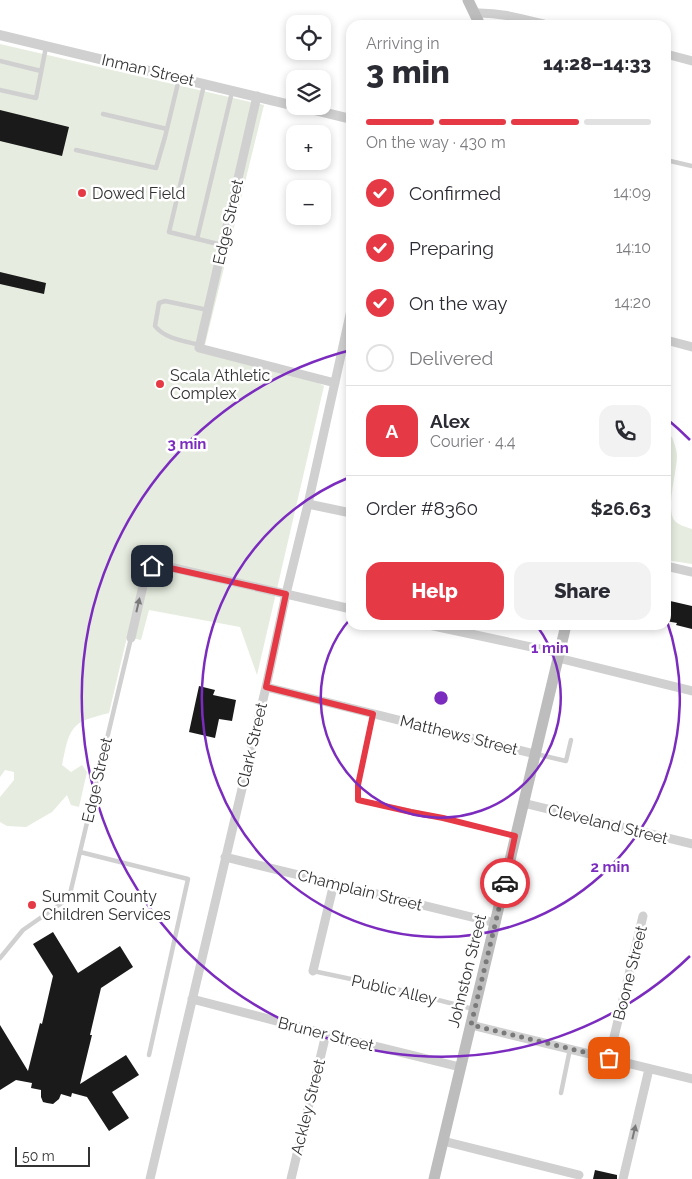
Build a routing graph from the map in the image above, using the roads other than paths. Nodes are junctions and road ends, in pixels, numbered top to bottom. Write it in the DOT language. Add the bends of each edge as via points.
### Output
graph roads {
  1 [pos="468,0"];
  2 [pos="474,13"];
  3 [pos="478,20"];
  4 [pos="527,20"];
  5 [pos="0,35"];
  6 [pos="46,46"];
  7 [pos="671,55"];
  8 [pos="0,61"];
  9 [pos="692,61"];
  10 [pos="41,71"];
  11 [pos="179,78"];
  12 [pos="204,84"];
  13 [pos="0,90"];
  14 [pos="232,90"];
  15 [pos="257,96"];
  16 [pos="286,103"];
  17 [pos="104,114"];
  18 [pos="331,114"];
  19 [pos="346,118"];
  20 [pos="167,129"];
  21 [pos="76,150"];
  22 [pos="671,161"];
  23 [pos="692,166"];
  24 [pos="197,239"];
  25 [pos="222,245"];
  26 [pos="208,310"];
  27 [pos="346,332"];
  28 [pos="671,341"];
  29 [pos="692,346"];
  30 [pos="200,347"];
  31 [pos="335,382"];
  32 [pos="308,504"];
  33 [pos="346,512"];
  34 [pos="671,567"];
  35 [pos="692,572"];
  36 [pos="286,594"];
  37 [pos="346,608"];
  38 [pos="451,630"];
  39 [pos="565,630"];
  40 [pos="130,638"];
  41 [pos="559,655"];
  42 [pos="266,687"];
  43 [pos="692,691"];
  44 [pos="373,714"];
  45 [pos="571,740"];
  46 [pos="535,754"];
  47 [pos="523,803"];
  48 [pos="515,836"];
  49 [pos="692,844"];
  50 [pos="80,852"];
  51 [pos="225,857"];
  52 [pos="334,883"];
  53 [pos="643,916"];
  54 [pos="496,923"];
  55 [pos="0,958"];
  56 [pos="313,971"];
  57 [pos="192,999"];
  58 [pos="475,1009"];
  59 [pos="471,1025"];
  60 [pos="326,1034"];
  61 [pos="570,1049"];
  62 [pos="148,1055"];
  63 [pos="609,1058"];
  64 [pos="460,1067"];
  65 [pos="649,1069"];
  66 [pos="692,1079"];
  67 [pos="561,1094"];
  68 [pos="443,1141"];
  69 [pos="579,1175"];
  70 [pos="150,1179"];
  71 [pos="291,1179"];
  72 [pos="434,1179"];
  73 [pos="623,1179"];
  1 -- 2 [label="main road"];
  2 -- 3 [label="main road"];
  2 -- 4 [label="street" via="489,12"];
  5 -- 6 [label="street, Inman Street"];
  6 -- 10 [label="lane"];
  6 -- 11 [label="street, Inman Street"];
  7 -- 9 [label="street"];
  8 -- 10 [label="lane"];
  10 -- 13 [label="lane" via="36,98"];
  11 -- 12 [label="street, Inman Street"];
  11 -- 20 [label="lane"];
  12 -- 14 [label="street, Inman Street"];
  12 -- 24 [label="lane" via="169,232"];
  14 -- 15 [label="street, Inman Street"];
  14 -- 24 [label="lane"];
  15 -- 16 [label="street, Inman Street"];
  15 -- 25 [label="street, Edge Street"];
  17 -- 20 [label="lane"];
  18 -- 19 [label="street, Inman Street"];
  20 -- 21 [label="lane" via="156,168"];
  22 -- 23 [label="lane"];
  24 -- 25 [label="lane"];
  25 -- 26 [label="street, Edge Street"];
  26 -- 30 [label="street, Edge Street"];
  26 -- 30 [label="lane" via="165,301 159,303 155,326 160,332"];
  27 -- 31 [label="street, Clark Street"];
  28 -- 29 [label="street"];
  30 -- 31 [label="street"];
  31 -- 32 [label="street, Clark Street"];
  32 -- 33 [label="street"];
  32 -- 36 [label="street, Clark Street"];
  34 -- 35 [label="street"];
  36 -- 37 [label="street"];
  40 -- 36 [label="street, Edge Street, one-way" via="146,572 152,566"];
  36 -- 42 [label="street, Clark Street"];
  38 -- 41 [label="street"];
  39 -- 41 [label="main road, Johnston Street"];
  40 -- 50 [label="lane, Edge Street"];
  41 -- 43 [label="street"];
  41 -- 46 [label="main road, Johnston Street"];
  42 -- 44 [label="street, Matthews Street"];
  42 -- 51 [label="street, Clark Street"];
  44 -- 46 [label="street, Matthews Street"];
  44 -- 48 [label="lane" via="358,785 358,800"];
  45 -- 46 [label="lane" via="566,761"];
  46 -- 47 [label="main road, Johnston Street"];
  47 -- 48 [label="main road, Johnston Street"];
  47 -- 49 [label="street, Cleveland Street"];
  48 -- 54 [label="main road, Johnston Street"];
  50 -- 55 [label="lane, Edge Street" via="68,898 23,930"];
  50 -- 62 [label="lane" via="188,879"];
  51 -- 52 [label="street, Champlain Street"];
  51 -- 57 [label="street, Clark Street"];
  52 -- 54 [label="street, Champlain Street"];
  52 -- 56 [label="street"];
  53 -- 63 [label="street, Boone Street"];
  54 -- 58 [label="main road, Johnston Street"];
  56 -- 58 [label="lane, Public Alley"];
  57 -- 60 [label="street, Bruner Street"];
  57 -- 70 [label="street, Clark Street"];
  58 -- 59 [label="main road, Johnston Street"];
  59 -- 61 [label="street"];
  59 -- 64 [label="main road, Johnston Street"];
  60 -- 64 [label="street, Bruner Street"];
  60 -- 71 [label="street, Ackley Street"];
  61 -- 63 [label="street"];
  61 -- 67 [label="lane"];
  63 -- 65 [label="street"];
  64 -- 68 [label="main road, Johnston Street"];
  65 -- 66 [label="street"];
  73 -- 65 [label="street, one-way"];
  68 -- 69 [label="street"];
  68 -- 72 [label="main road, Johnston Street"];
}
